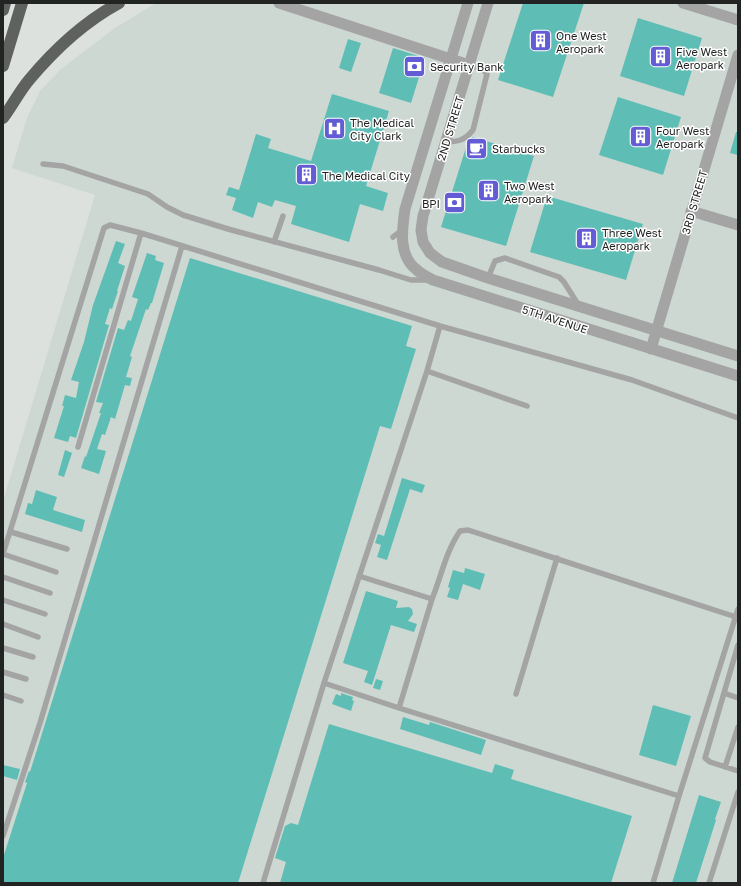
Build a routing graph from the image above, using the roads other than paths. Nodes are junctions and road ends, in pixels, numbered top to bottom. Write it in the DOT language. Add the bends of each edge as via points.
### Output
graph roads {
  1 [pos="5,3"];
  2 [pos="22,3"];
  3 [pos="119,3"];
  4 [pos="279,3"];
  5 [pos="468,3"];
  6 [pos="488,3"];
  7 [pos="683,3"];
  8 [pos="3,10"];
  9 [pos="738,20"];
  10 [pos="738,55"];
  11 [pos="451,59"];
  12 [pos="469,64"];
  13 [pos="3,66"];
  14 [pos="3,118"];
  15 [pos="428,137"];
  16 [pos="445,142"];
  17 [pos="43,164"];
  18 [pos="691,211"];
  19 [pos="283,216"];
  20 [pos="738,225"];
  21 [pos="141,233"];
  22 [pos="397,234"];
  23 [pos="274,242"];
  24 [pos="182,246"];
  25 [pos="430,253"];
  26 [pos="488,278"];
  27 [pos="432,280"];
  28 [pos="580,307"];
  29 [pos="440,326"];
  30 [pos="656,331"];
  31 [pos="651,349"];
  32 [pos="738,356"];
  33 [pos="427,371"];
  34 [pos="738,376"];
  35 [pos="527,406"];
  36 [pos="738,418"];
  37 [pos="78,447"];
  38 [pos="11,532"];
  39 [pos="67,549"];
  40 [pos="3,554"];
  41 [pos="558,558"];
  42 [pos="56,572"];
  43 [pos="359,576"];
  44 [pos="3,577"];
  45 [pos="50,593"];
  46 [pos="432,599"];
  47 [pos="3,600"];
  48 [pos="738,609"];
  49 [pos="45,614"];
  50 [pos="736,617"];
  51 [pos="3,624"];
  52 [pos="38,637"];
  53 [pos="738,645"];
  54 [pos="3,648"];
  55 [pos="33,657"];
  56 [pos="3,672"];
  57 [pos="26,679"];
  58 [pos="324,683"];
  59 [pos="724,693"];
  60 [pos="516,694"];
  61 [pos="3,695"];
  62 [pos="738,698"];
  63 [pos="21,701"];
  64 [pos="399,708"];
  65 [pos="738,727"];
  66 [pos="725,766"];
  67 [pos="738,771"];
  68 [pos="738,792"];
  69 [pos="679,796"];
  70 [pos="3,836"];
  71 [pos="263,883"];
  72 [pos="653,883"];
  73 [pos="710,883"];
  1 -- 8 [label="highway"];
  2 -- 13 [label="highway"];
  3 -- 14 [label="highway" via="104,11 59,47 28,81"];
  4 -- 11 [label="street"];
  5 -- 11 [label="street, 2ND STREET"];
  6 -- 12 [label="street, 2ND STREET"];
  7 -- 9 [label="street"];
  10 -- 18 [label="street, 3RD STREET"];
  11 -- 12 [label="street"];
  11 -- 15 [label="street, 2ND STREET"];
  12 -- 16 [label="street, 2ND STREET"];
  12 -- 16 [label="lane" via="484,70 487,74 473,130 469,136 458,142"];
  15 -- 16 [label="street"];
  15 -- 22 [label="street, 2ND STREET"];
  16 -- 25 [label="street, 2ND STREET" via="421,230 423,242"];
  17 -- 23 [label="lane" via="63,166 148,194 183,214"];
  18 -- 20 [label="street"];
  18 -- 30 [label="street, 3RD STREET"];
  19 -- 23 [label="lane"];
  21 -- 24 [label="lane"];
  21 -- 37 [label="lane"];
  21 -- 38 [label="lane" via="110,225 104,228"];
  22 -- 27 [label="street, 5TH AVENUE" via="404,254 415,269"];
  23 -- 27 [label="lane" via="411,280"];
  24 -- 29 [label="lane"];
  24 -- 70 [label="lane" via="40,723"];
  25 -- 26 [label="street, 5TH AVENUE" via="442,262"];
  26 -- 28 [label="street, 5TH AVENUE"];
  26 -- 28 [label="lane" via="495,261 505,258 559,277"];
  27 -- 31 [label="street, 5TH AVENUE"];
  28 -- 30 [label="street, 5TH AVENUE"];
  29 -- 33 [label="lane"];
  29 -- 36 [label="lane" via="632,380"];
  30 -- 31 [label="street, 3RD STREET"];
  30 -- 32 [label="street, 5TH AVENUE"];
  31 -- 34 [label="street, 5TH AVENUE"];
  33 -- 35 [label="lane"];
  33 -- 43 [label="lane"];
  38 -- 39 [label="lane"];
  38 -- 40 [label="lane"];
  40 -- 42 [label="lane"];
  41 -- 46 [label="lane" via="468,530 460,531 443,566"];
  41 -- 50 [label="lane"];
  41 -- 60 [label="lane"];
  43 -- 46 [label="lane"];
  43 -- 58 [label="lane"];
  44 -- 45 [label="lane"];
  46 -- 64 [label="lane"];
  47 -- 49 [label="lane"];
  48 -- 50 [label="lane"];
  50 -- 69 [label="lane"];
  51 -- 52 [label="lane"];
  53 -- 59 [label="lane"];
  54 -- 55 [label="lane"];
  56 -- 57 [label="lane"];
  58 -- 64 [label="lane"];
  58 -- 71 [label="lane"];
  59 -- 62 [label="lane"];
  59 -- 66 [label="lane" via="706,758 710,762"];
  61 -- 63 [label="lane"];
  64 -- 69 [label="lane"];
  65 -- 66 [label="lane"];
  66 -- 67 [label="lane"];
  68 -- 73 [label="lane"];
  69 -- 72 [label="lane"];
}
